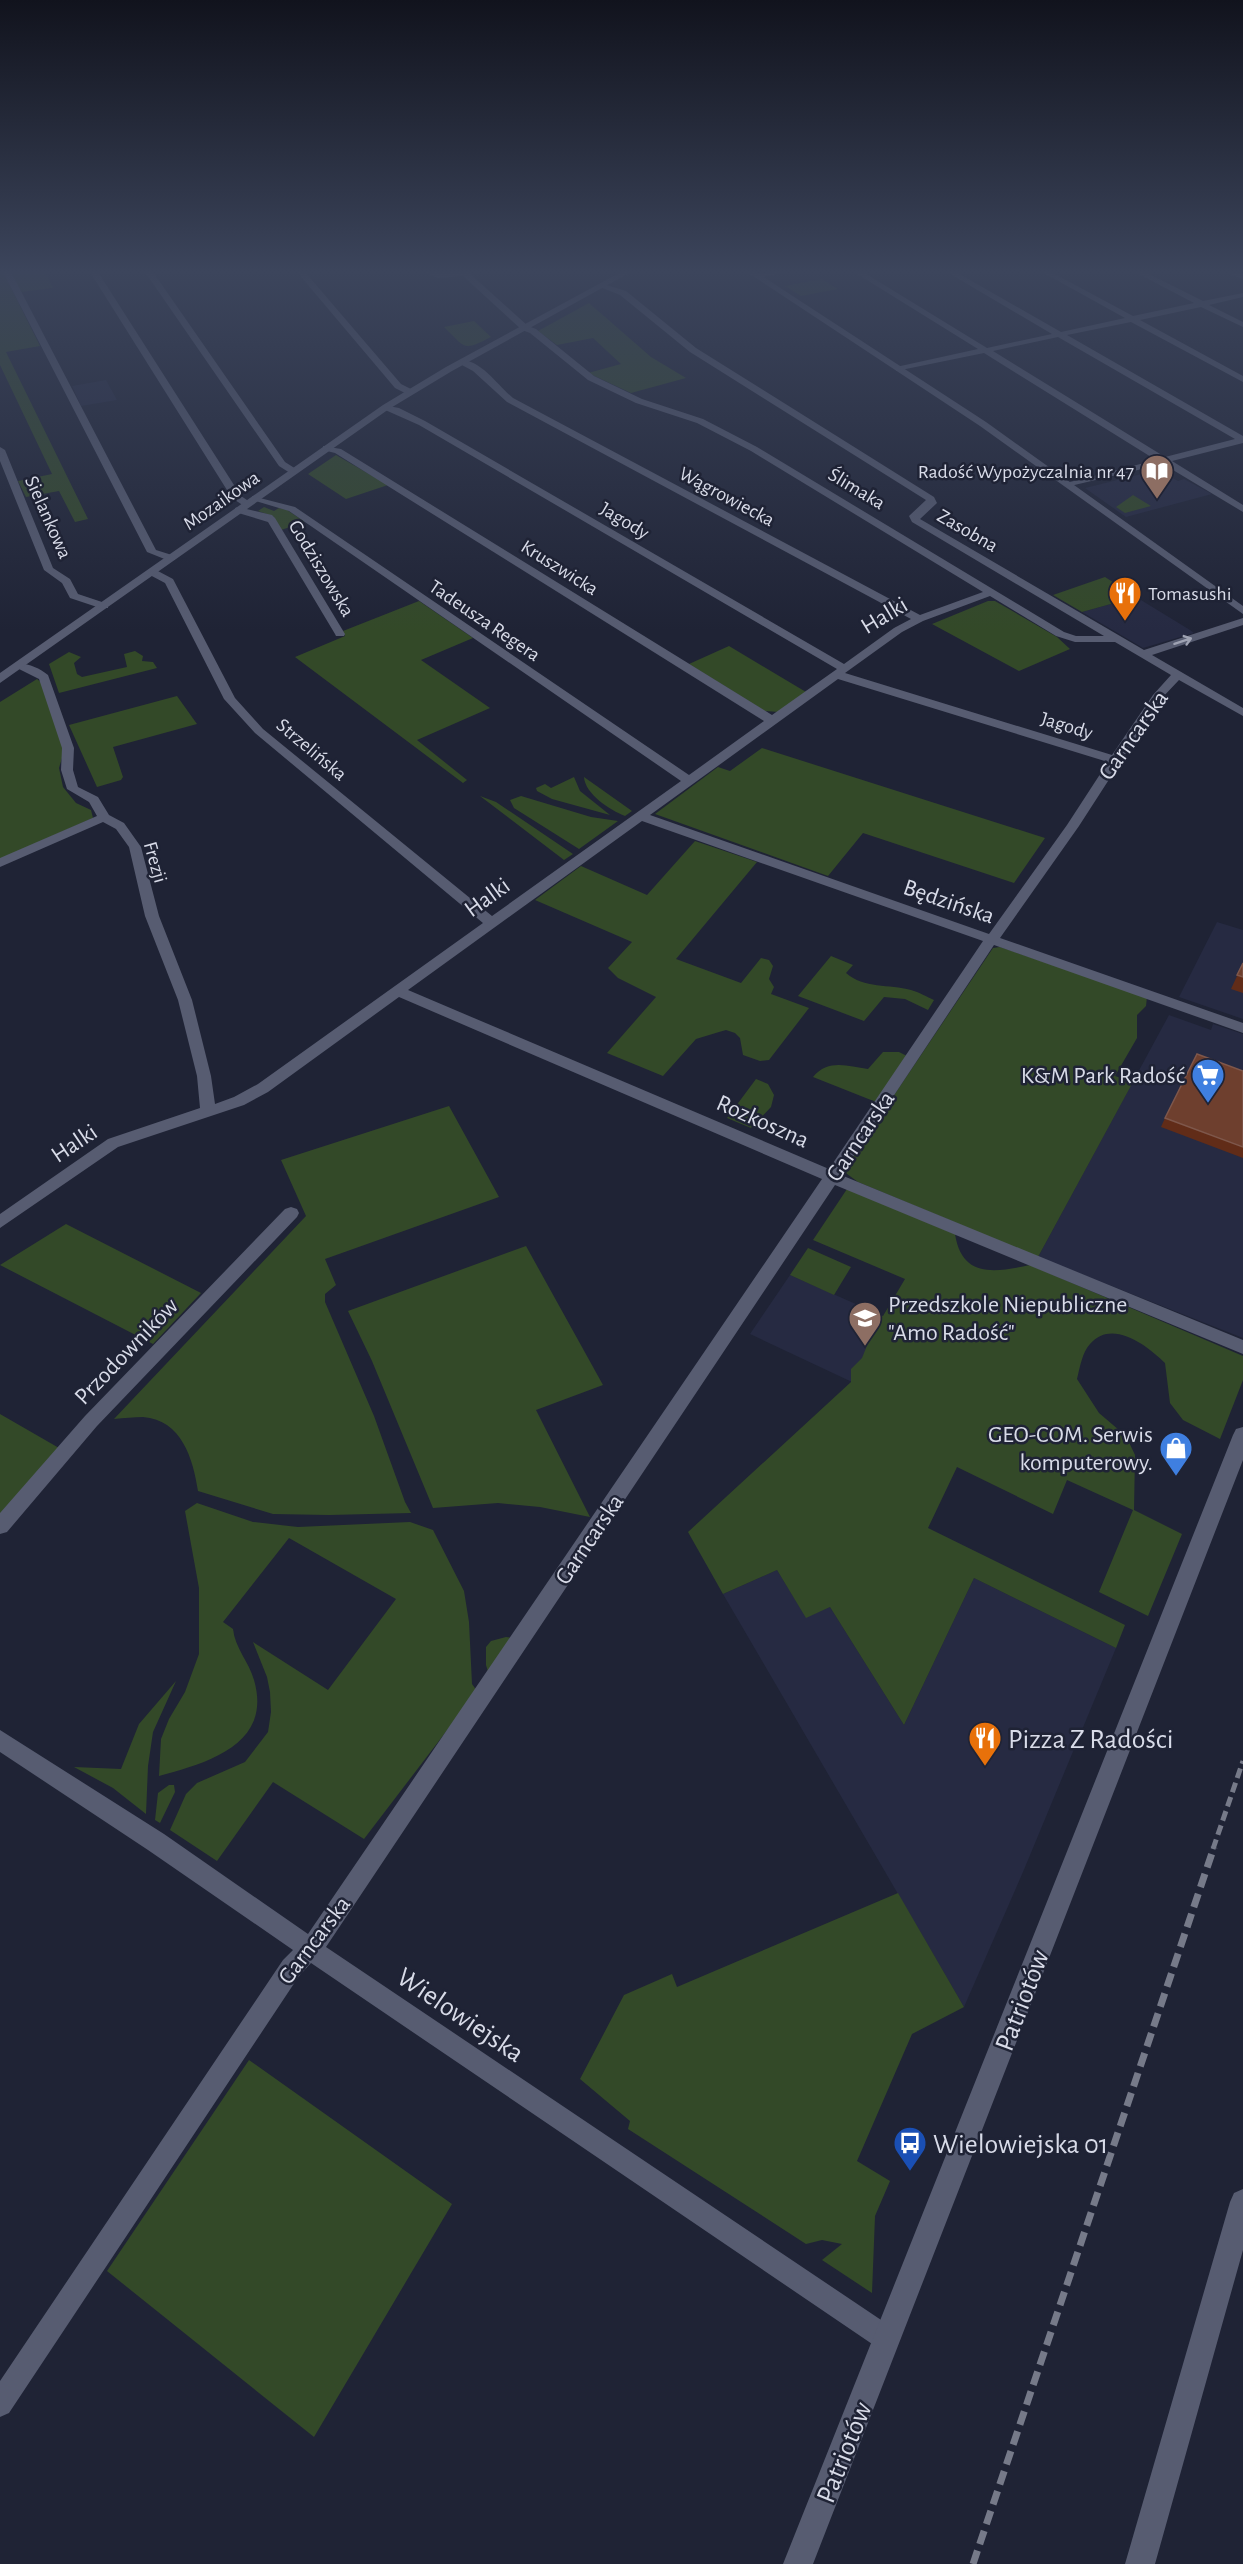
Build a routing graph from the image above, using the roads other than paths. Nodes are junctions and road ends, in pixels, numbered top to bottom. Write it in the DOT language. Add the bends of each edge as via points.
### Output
graph roads {
  1 [pos="69,392"];
  2 [pos="170,392"];
  3 [pos="232,392"];
  4 [pos="410,392"];
  5 [pos="501,392"];
  6 [pos="618,392"];
  7 [pos="760,392"];
  8 [pos="934,392"];
  9 [pos="1053,392"];
  10 [pos="1159,392"];
  11 [pos="386,407"];
  12 [pos="1243,440"];
  13 [pos="326,448"];
  14 [pos="0,450"];
  15 [pos="1163,460"];
  16 [pos="293,471"];
  17 [pos="1069,485"];
  18 [pos="247,504"];
  19 [pos="1243,509"];
  20 [pos="171,558"];
  21 [pos="152,572"];
  22 [pos="992,592"];
  23 [pos="104,606"];
  24 [pos="1243,611"];
  25 [pos="919,619"];
  26 [pos="1243,621"];
  27 [pos="340,634"];
  28 [pos="1120,639"];
  29 [pos="1144,654"];
  30 [pos="19,666"];
  31 [pos="839,671"];
  32 [pos="1177,675"];
  33 [pos="2,677"];
  34 [pos="1243,713"];
  35 [pos="773,721"];
  36 [pos="1115,760"];
  37 [pos="689,781"];
  38 [pos="640,816"];
  39 [pos="104,818"];
  40 [pos="0,863"];
  41 [pos="490,922"];
  42 [pos="992,940"];
  43 [pos="398,991"];
  44 [pos="1243,1028"];
  45 [pos="208,1110"];
  46 [pos="832,1177"];
  47 [pos="291,1213"];
  48 [pos="0,1222"];
  49 [pos="1243,1347"];
  50 [pos="1243,1435"];
  51 [pos="0,1526"];
  52 [pos="0,1740"];
  53 [pos="310,1949"];
  54 [pos="1243,2202"];
  55 [pos="887,2339"];
  56 [pos="0,2404"];
  57 [pos="798,2564"];
  58 [pos="1140,2564"];
  1 -- 20 [label="street" via="152,552"];
  2 -- 18 [label="street" via="237,498"];
  3 -- 16 [label="street" via="282,464"];
  4 -- 11 [label="street, Mozaikowa"];
  5 -- 25 [label="street, Wągrowiecka"];
  6 -- 22 [label="street, Ślimaka" via="700,421 754,449"];
  7 -- 28 [label="street, Zasobna" via="931,499 932,503 914,516 917,521"];
  8 -- 17 [label="street"];
  9 -- 15 [label="street"];
  10 -- 12 [label="street"];
  11 -- 13 [label="street, Mozaikowa"];
  11 -- 31 [label="street, Jagody" via="422,423"];
  12 -- 15 [label="street"];
  13 -- 16 [label="street, Mozaikowa"];
  13 -- 35 [label="street, Kruszwicka" via="338,451"];
  14 -- 23 [label="street, Sielankowa" via="49,570 66,581 74,596"];
  15 -- 17 [label="street"];
  15 -- 19 [label="street"];
  16 -- 18 [label="street, Mozaikowa"];
  17 -- 24 [label="street"];
  18 -- 20 [label="street, Mozaikowa"];
  18 -- 27 [label="street, Godziszowska" via="272,520"];
  18 -- 37 [label="street, Tadeusza Regera" via="292,509"];
  20 -- 21 [label="street, Mozaikowa"];
  21 -- 23 [label="street, Mozaikowa"];
  21 -- 41 [label="street, Strzelińska" via="169,581 240,712"];
  22 -- 25 [label="street, Halki"];
  22 -- 28 [label="street, Ślimaka" via="1068,637"];
  23 -- 30 [label="street, Mozaikowa"];
  25 -- 31 [label="street, Halki"];
  29 -- 26 [label="street, one-way"];
  28 -- 29 [label="street, Zasobna"];
  29 -- 32 [label="street, Zasobna"];
  30 -- 33 [label="street, Mozaikowa"];
  30 -- 39 [label="street, Frezji" via="44,677 68,748 70,784 94,800"];
  31 -- 35 [label="street, Halki"];
  31 -- 36 [label="street, Jagody"];
  32 -- 34 [label="street, Zasobna"];
  32 -- 36 [label="street, Garncarska" via="1157,696"];
  35 -- 37 [label="street, Halki"];
  36 -- 42 [label="street, Garncarska"];
  37 -- 38 [label="street, Halki"];
  38 -- 41 [label="street, Halki"];
  38 -- 42 [label="street, Będzińska"];
  39 -- 40 [label="street"];
  39 -- 45 [label="street, Frezji" via="120,826 135,847 152,916 185,1000 204,1076"];
  41 -- 43 [label="street, Halki"];
  42 -- 44 [label="street, Będzińska"];
  42 -- 46 [label="street, Garncarska"];
  43 -- 45 [label="street, Halki" via="263,1089"];
  43 -- 46 [label="street, Rozkoszna"];
  45 -- 48 [label="street, Halki" via="113,1143"];
  46 -- 49 [label="street, Rozkoszna"];
  46 -- 53 [label="street, Garncarska"];
  47 -- 51 [label="street, Przodowników" via="91,1421"];
  50 -- 55 [label="street, Patriotów"];
  52 -- 53 [label="street, Wielowiejska"];
  53 -- 55 [label="street, Wielowiejska"];
  53 -- 56 [label="street, Garncarska" via="291,1968"];
  54 -- 58 [label="street"];
  55 -- 57 [label="street, Patriotów"];
}
